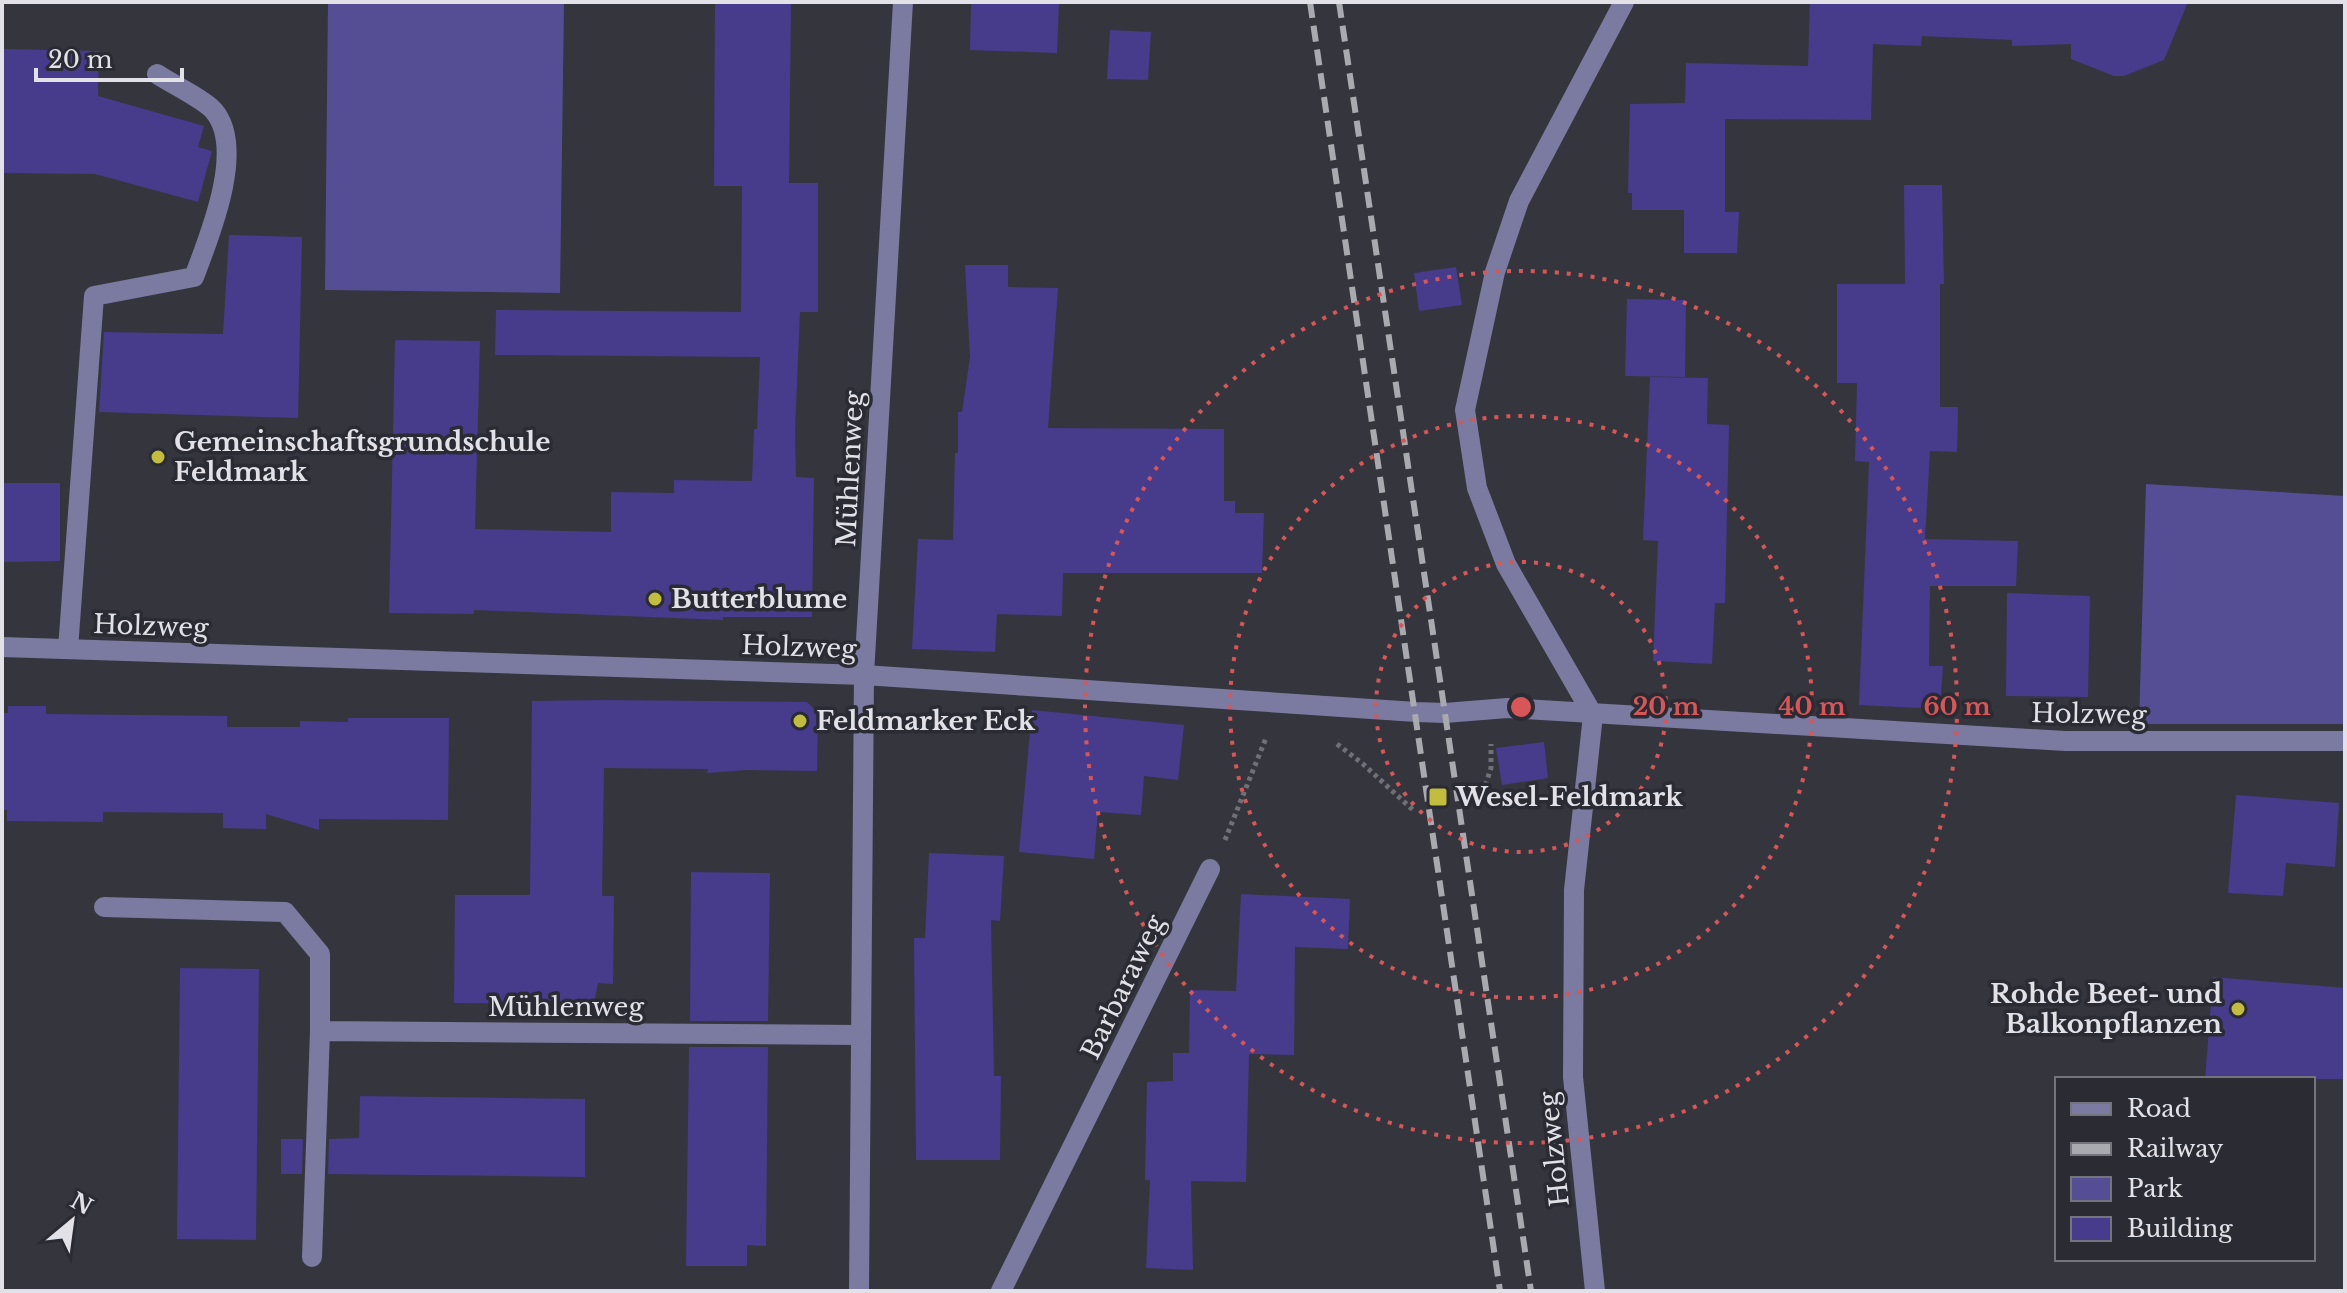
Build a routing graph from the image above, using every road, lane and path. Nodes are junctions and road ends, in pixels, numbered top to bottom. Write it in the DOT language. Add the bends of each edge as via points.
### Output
graph roads {
  1 [pos="903,2"];
  2 [pos="1624,2"];
  3 [pos="157,74"];
  4 [pos="2,647"];
  5 [pos="68,649"];
  6 [pos="864,675"];
  7 [pos="1281,701"];
  8 [pos="1507,708"];
  9 [pos="1593,715"];
  10 [pos="1328,737"];
  11 [pos="2345,741"];
  12 [pos="1478,808"];
  13 [pos="1413,810"];
  14 [pos="1210,869"];
  15 [pos="104,907"];
  16 [pos="320,1031"];
  17 [pos="861,1035"];
  18 [pos="312,1257"];
  19 [pos="859,1291"];
  20 [pos="1001,1291"];
  21 [pos="1595,1291"];
  1 -- 6 [label="street, Mühlenweg"];
  2 -- 9 [label="street" via="1519,201 1495,272 1465,410 1477,488 1506,564"];
  3 -- 5 [label="street" via="214,111 224,133 228,164 215,222 194,277 94,296"];
  4 -- 5 [label="street, Holzweg"];
  5 -- 6 [label="street, Holzweg"];
  6 -- 7 [label="street, Holzweg"];
  6 -- 17 [label="street, Mühlenweg"];
  7 -- 8 [label="street, Holzweg" via="1445,713"];
  7 -- 14 [label="path" via="1233,825"];
  8 -- 9 [label="street, Holzweg"];
  8 -- 12 [label="path" via="1491,734 1491,768"];
  9 -- 11 [label="street, Holzweg" via="2065,741"];
  9 -- 21 [label="street, Holzweg" via="1574,890 1573,1077"];
  10 -- 13 [label="path"];
  14 -- 20 [label="street, Barbaraweg"];
  15 -- 16 [label="street" via="285,912 320,954"];
  16 -- 17 [label="street, Mühlenweg"];
  16 -- 18 [label="street"];
  17 -- 19 [label="street, Mühlenweg"];
}
